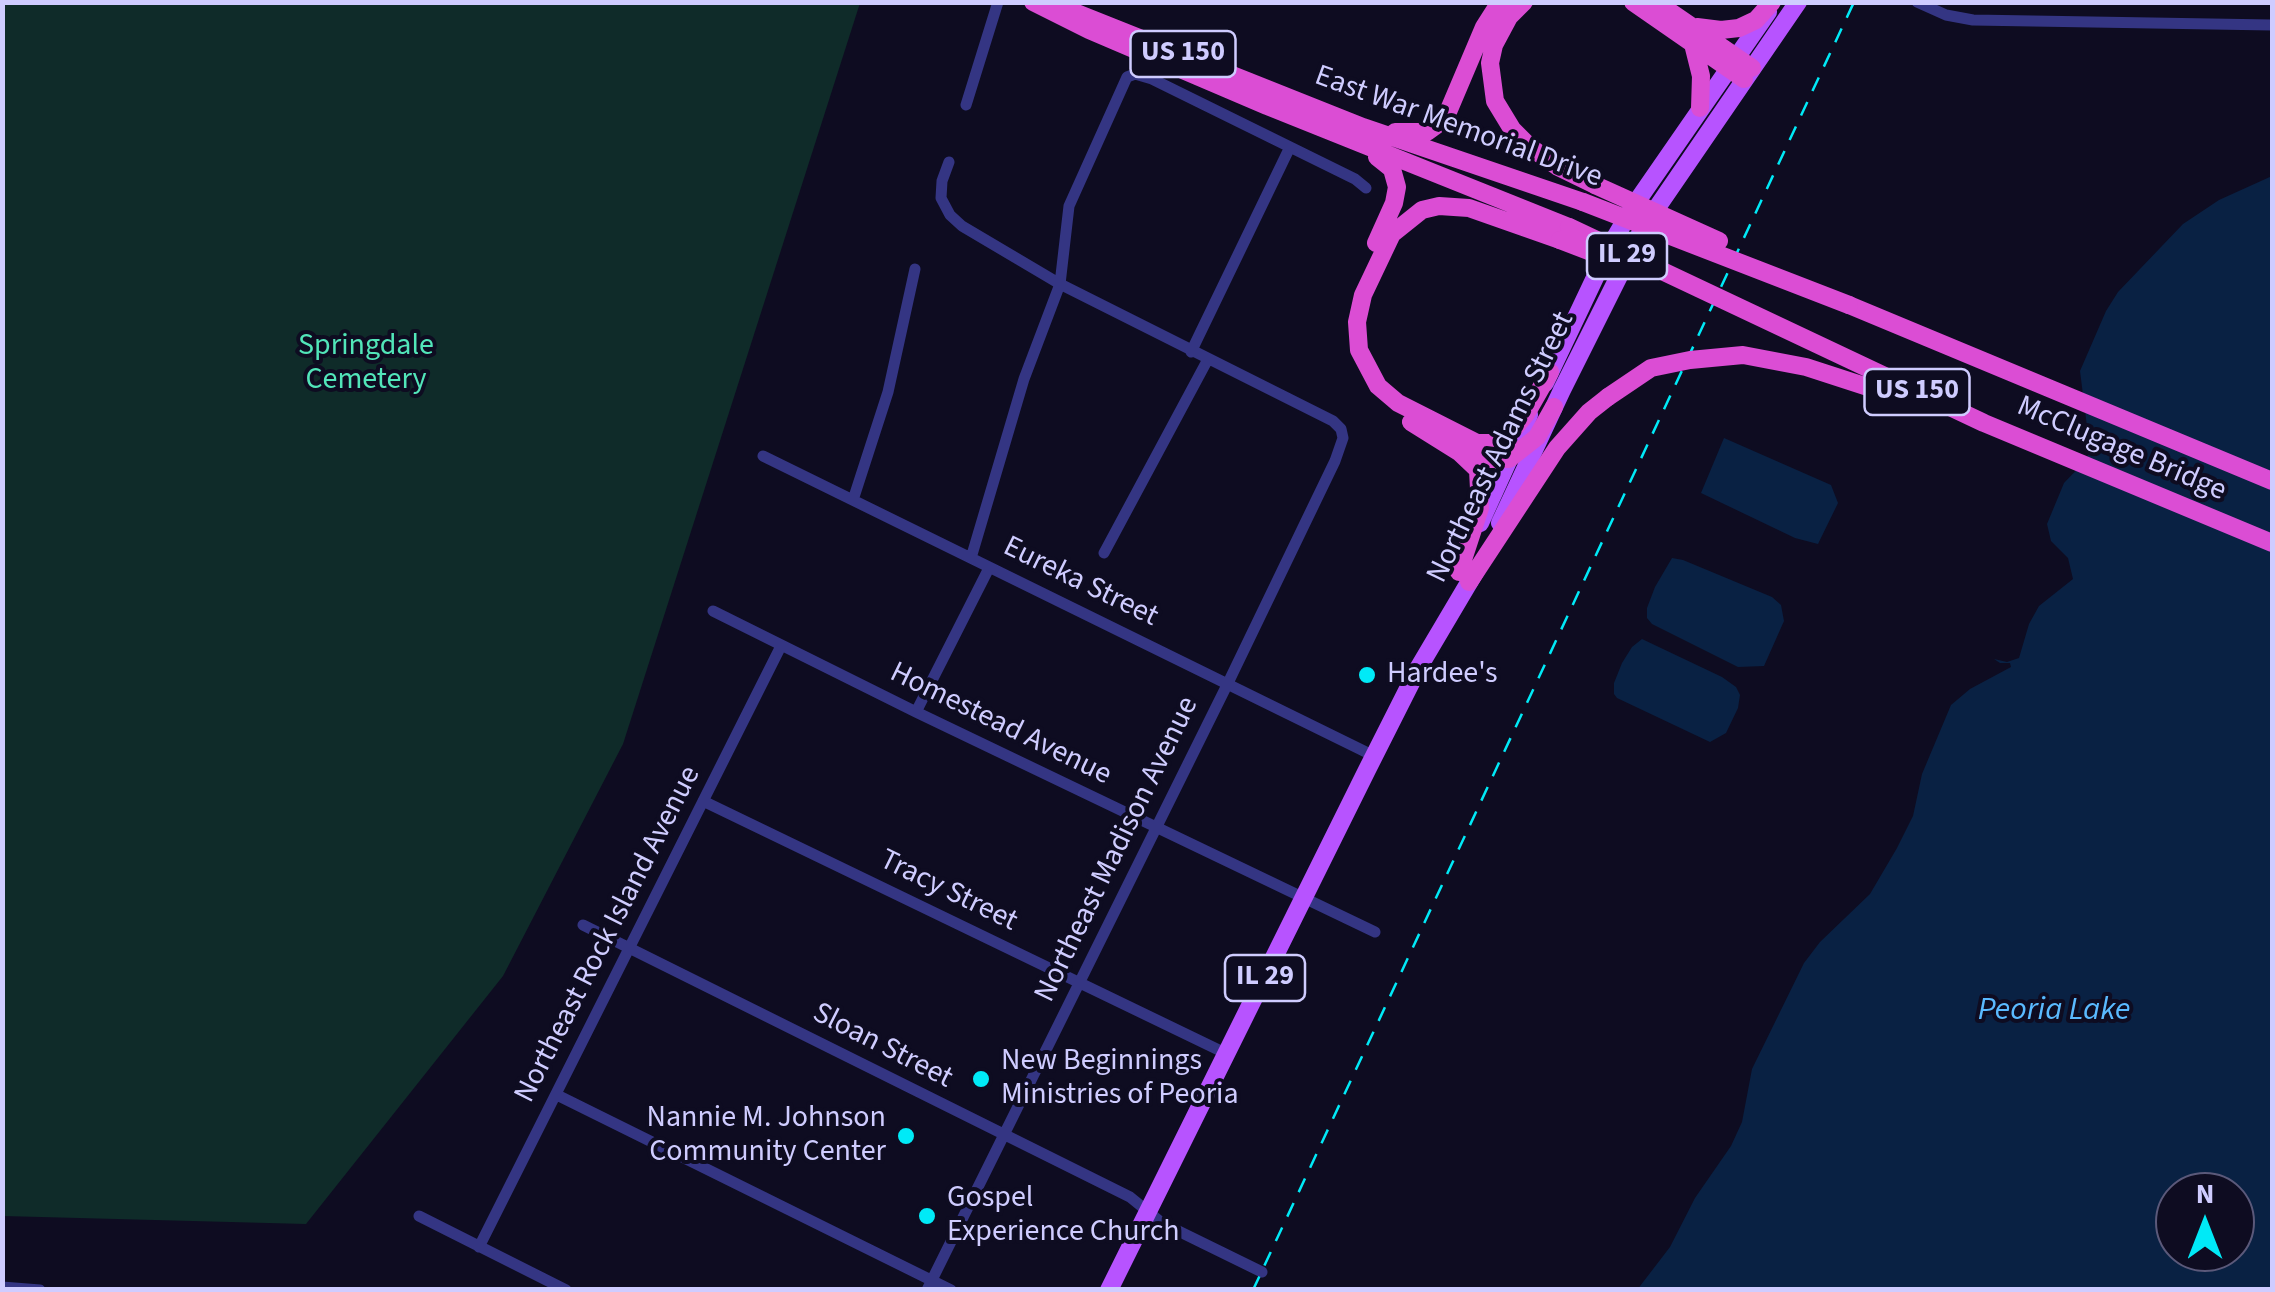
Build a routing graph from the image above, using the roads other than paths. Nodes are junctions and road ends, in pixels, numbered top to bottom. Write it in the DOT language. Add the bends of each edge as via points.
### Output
graph roads {
  1 [pos="998,2"];
  2 [pos="1033,2"];
  3 [pos="1048,2"];
  4 [pos="1500,2"];
  5 [pos="1524,2"];
  6 [pos="1632,2"];
  7 [pos="1656,2"];
  8 [pos="1773,2"];
  9 [pos="1798,2"];
  10 [pos="1916,2"];
  11 [pos="1673,14"];
  12 [pos="2272,26"];
  13 [pos="1693,44"];
  14 [pos="1732,62"];
  15 [pos="1748,74"];
  16 [pos="966,105"];
  17 [pos="1700,108"];
  18 [pos="1315,117"];
  19 [pos="1290,147"];
  20 [pos="948,162"];
  21 [pos="1366,188"];
  22 [pos="1564,234"];
  23 [pos="916,269"];
  24 [pos="1060,284"];
  25 [pos="1850,305"];
  26 [pos="1192,352"];
  27 [pos="1207,361"];
  28 [pos="1550,372"];
  29 [pos="1554,407"];
  30 [pos="1402,416"];
  31 [pos="1984,423"];
  32 [pos="763,456"];
  33 [pos="1509,459"];
  34 [pos="2272,481"];
  35 [pos="853,500"];
  36 [pos="2272,543"];
  37 [pos="1104,553"];
  38 [pos="972,558"];
  39 [pos="989,568"];
  40 [pos="1464,577"];
  41 [pos="713,611"];
  42 [pos="781,646"];
  43 [pos="1228,683"];
  44 [pos="916,712"];
  45 [pos="1374,756"];
  46 [pos="704,801"];
  47 [pos="1156,828"];
  48 [pos="1302,898"];
  49 [pos="582,924"];
  50 [pos="1375,932"];
  51 [pos="629,947"];
  52 [pos="1080,984"];
  53 [pos="1224,1052"];
  54 [pos="557,1096"];
  55 [pos="1003,1136"];
  56 [pos="1147,1211"];
  57 [pos="419,1216"];
  58 [pos="479,1247"];
  59 [pos="1262,1272"];
  60 [pos="930,1285"];
  61 [pos="2,1286"];
  62 [pos="40,1290"];
  63 [pos="566,1290"];
  64 [pos="951,1290"];
  65 [pos="1110,1290"];
  1 -- 16 [label="street"];
  2 -- 18 [label="highway, East War Memorial Drive / US 150"];
  3 -- 18 [label="highway, East War Memorial Drive / US 150"];
  4 -- 18 [label="highway" via="1436,128 1415,133"];
  5 -- 25 [label="highway, bridge" via="1509,18 1490,63 1495,101 1530,148"];
  6 -- 13 [label="highway"];
  7 -- 11 [label="highway"];
  8 -- 11 [label="highway" via="1733,30 1699,28"];
  8 -- 14 [label="main road, Northeast Adams Street / IL 29"];
  9 -- 15 [label="main road, Northeast Adams Street / IL 29"];
  10 -- 12 [label="street" via="1973,20"];
  11 -- 14 [label="highway"];
  13 -- 14 [label="highway"];
  13 -- 17 [label="highway"];
  14 -- 15 [label="highway"];
  14 -- 17 [label="main road, Northeast Adams Street / IL 29"];
  15 -- 29 [label="main road, Northeast Adams Street / IL 29" via="1643,228"];
  17 -- 28 [label="main road, Northeast Adams Street / IL 29" via="1609,248"];
  18 -- 22 [label="highway, East War Memorial Drive / US 150"];
  18 -- 25 [label="highway, East War Memorial Drive / US 150, bridge" via="1583,202"];
  18 -- 30 [label="highway" via="1389,165 1395,176 1395,200 1354,291 1347,325 1362,380"];
  19 -- 21 [label="street"];
  19 -- 24 [label="street" via="1152,79 1129,75 1070,201"];
  19 -- 26 [label="street"];
  20 -- 24 [label="street" via="942,198 950,215"];
  22 -- 28 [label="highway" via="1469,208 1415,213 1392,234 1357,322 1359,350 1378,386 1477,443 1508,436"];
  22 -- 31 [label="highway, McClugage Bridge / US 150, bridge"];
  23 -- 35 [label="street" via="888,392"];
  24 -- 26 [label="street"];
  24 -- 38 [label="street" via="1024,379"];
  25 -- 34 [label="highway, McClugage Bridge / US 150"];
  26 -- 27 [label="street"];
  27 -- 37 [label="street"];
  27 -- 43 [label="street, Northeast Madison Avenue" via="1333,422 1342,444"];
  28 -- 33 [label="main road, Northeast Adams Street / IL 29"];
  29 -- 33 [label="highway" via="1537,437"];
  29 -- 40 [label="main road, Northeast Adams Street / IL 29"];
  30 -- 33 [label="highway" via="1485,459"];
  30 -- 40 [label="highway" via="1478,470 1480,508"];
  31 -- 36 [label="highway, McClugage Bridge / US 150, bridge"];
  31 -- 40 [label="highway, bridge" via="1806,367 1743,355 1651,368 1576,426"];
  32 -- 35 [label="street, Eureka Street"];
  33 -- 40 [label="main road, Northeast Adams Street / IL 29"];
  35 -- 38 [label="street, Eureka Street"];
  38 -- 39 [label="street, Eureka Street"];
  39 -- 43 [label="street, Eureka Street"];
  39 -- 44 [label="street"];
  40 -- 45 [label="main road, Northeast Adams Street / IL 29"];
  41 -- 42 [label="street, Homestead Avenue"];
  42 -- 44 [label="street, Homestead Avenue"];
  42 -- 46 [label="street, Northeast Rock Island Avenue"];
  43 -- 45 [label="street, Eureka Street"];
  43 -- 47 [label="street, Northeast Madison Avenue"];
  44 -- 47 [label="street, Homestead Avenue"];
  45 -- 48 [label="main road, Northeast Adams Street / IL 29"];
  46 -- 51 [label="street, Northeast Rock Island Avenue"];
  46 -- 52 [label="street, Tracy Street"];
  47 -- 48 [label="street, Homestead Avenue"];
  47 -- 52 [label="street, Northeast Madison Avenue"];
  48 -- 50 [label="street, Homestead Avenue"];
  48 -- 53 [label="main road, Northeast Adams Street / IL 29"];
  49 -- 51 [label="street, Sloan Street"];
  51 -- 54 [label="street, Northeast Rock Island Avenue"];
  51 -- 55 [label="street, Sloan Street"];
  52 -- 53 [label="street, Tracy Street"];
  52 -- 55 [label="street, Northeast Madison Avenue"];
  53 -- 56 [label="main road, Northeast Adams Street / IL 29"];
  54 -- 58 [label="street, Northeast Rock Island Avenue"];
  54 -- 60 [label="street"];
  55 -- 56 [label="street, Sloan Street"];
  55 -- 60 [label="street, Northeast Madison Avenue"];
  56 -- 59 [label="street, Sloan Street"];
  56 -- 65 [label="main road, Northeast Adams Street / IL 29"];
  57 -- 58 [label="street"];
  58 -- 63 [label="street"];
  60 -- 64 [label="street"];
  61 -- 62 [label="street"];
}
